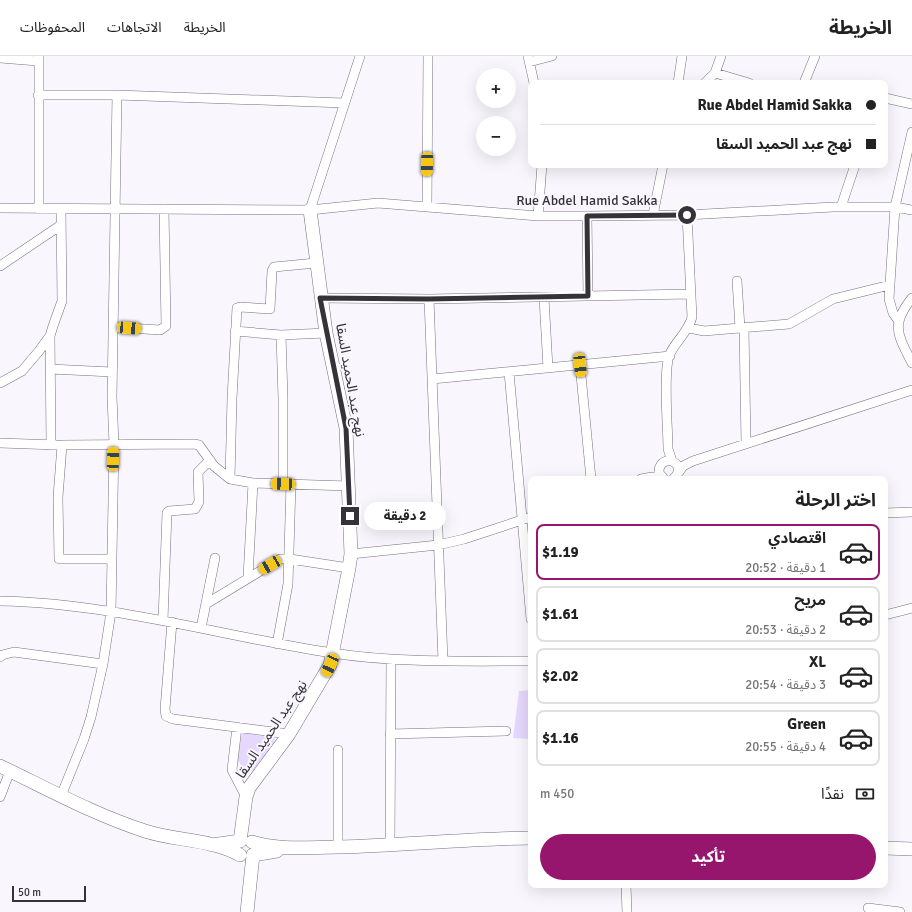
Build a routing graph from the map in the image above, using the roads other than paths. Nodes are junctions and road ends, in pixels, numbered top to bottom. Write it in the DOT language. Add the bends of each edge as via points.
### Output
graph roads {
  1 [pos="360,56"];
  2 [pos="428,56"];
  3 [pos="552,56"];
  4 [pos="682,56"];
  5 [pos="721,56"];
  6 [pos="815,56"];
  7 [pos="0,58"];
  8 [pos="39,58"];
  9 [pos="529,59"];
  10 [pos="715,73"];
  11 [pos="533,80"];
  12 [pos="678,80"];
  13 [pos="708,80"];
  14 [pos="739,80"];
  15 [pos="805,80"];
  16 [pos="38,95"];
  17 [pos="117,95"];
  18 [pos="888,99"];
  19 [pos="344,102"];
  20 [pos="912,104"];
  21 [pos="912,132"];
  22 [pos="542,168"];
  23 [pos="662,168"];
  24 [pos="854,168"];
  25 [pos="908,170"];
  26 [pos="427,207"];
  27 [pos="841,207"];
  28 [pos="895,207"];
  29 [pos="0,208"];
  30 [pos="39,209"];
  31 [pos="61,209"];
  32 [pos="115,209"];
  33 [pos="164,209"];
  34 [pos="310,210"];
  35 [pos="912,210"];
  36 [pos="653,215"];
  37 [pos="687,215"];
  38 [pos="538,216"];
  39 [pos="587,216"];
  40 [pos="61,225"];
  41 [pos="316,264"];
  42 [pos="0,266"];
  43 [pos="737,281"];
  44 [pos="890,285"];
  45 [pos="691,294"];
  46 [pos="588,296"];
  47 [pos="320,298"];
  48 [pos="544,298"];
  49 [pos="912,298"];
  50 [pos="428,299"];
  51 [pos="898,320"];
  52 [pos="113,327"];
  53 [pos="689,328"];
  54 [pos="742,328"];
  55 [pos="235,331"];
  56 [pos="326,333"];
  57 [pos="281,335"];
  58 [pos="50,336"];
  59 [pos="670,356"];
  60 [pos="911,361"];
  61 [pos="580,365"];
  62 [pos="548,368"];
  63 [pos="50,370"];
  64 [pos="112,372"];
  65 [pos="509,372"];
  66 [pos="432,379"];
  67 [pos="0,383"];
  68 [pos="912,390"];
  69 [pos="0,443"];
  70 [pos="746,443"];
  71 [pos="114,444"];
  72 [pos="52,445"];
  73 [pos="62,445"];
  74 [pos="210,460"];
  75 [pos="693,461"];
  76 [pos="667,462"];
  77 [pos="591,476"];
  78 [pos="647,476"];
  79 [pos="662,476"];
  80 [pos="675,476"];
  81 [pos="676,476"];
  82 [pos="230,479"];
  83 [pos="253,483"];
  84 [pos="287,484"];
  85 [pos="349,486"];
  86 [pos="912,512"];
  87 [pos="888,513"];
  88 [pos="527,519"];
  89 [pos="438,545"];
  90 [pos="528,550"];
  91 [pos="351,554"];
  92 [pos="215,558"];
  93 [pos="111,559"];
  94 [pos="290,559"];
  95 [pos="349,568"];
  96 [pos="248,578"];
  97 [pos="0,601"];
  98 [pos="206,604"];
  99 [pos="912,608"];
  100 [pos="111,612"];
  101 [pos="888,613"];
  102 [pos="168,621"];
  103 [pos="201,628"];
  104 [pos="277,644"];
  105 [pos="334,654"];
  106 [pos="0,657"];
  107 [pos="391,660"];
  108 [pos="442,661"];
  109 [pos="528,661"];
  110 [pos="103,664"];
  111 [pos="237,728"];
  112 [pos="506,731"];
  113 [pos="289,734"];
  114 [pos="390,734"];
  115 [pos="338,750"];
  116 [pos="5,769"];
  117 [pos="61,796"];
  118 [pos="246,796"];
  119 [pos="0,797"];
  120 [pos="528,838"];
  121 [pos="390,846"];
  122 [pos="338,847"];
  123 [pos="246,848"];
  124 [pos="888,848"];
  125 [pos="912,849"];
  126 [pos="626,888"];
  127 [pos="868,908"];
  128 [pos="247,912"];
  129 [pos="627,912"];
  130 [pos="900,912"];
  1 -- 19 [label="street"];
  2 -- 26 [label="street"];
  3 -- 9 [label="street"];
  4 -- 12 [label="street"];
  5 -- 10 [label="street"];
  6 -- 15 [label="street"];
  7 -- 8 [label="street"];
  8 -- 16 [label="street"];
  9 -- 11 [label="street"];
  10 -- 13 [label="street"];
  10 -- 14 [label="street"];
  16 -- 17 [label="street"];
  16 -- 30 [label="street"];
  17 -- 19 [label="street"];
  17 -- 32 [label="street"];
  18 -- 20 [label="street"];
  19 -- 34 [label="street"];
  21 -- 25 [label="street"];
  22 -- 38 [label="street"];
  23 -- 36 [label="street"];
  24 -- 27 [label="street"];
  25 -- 28 [label="street"];
  26 -- 34 [label="street, Rue Abdel Hamid Sakka" via="378,203"];
  26 -- 38 [label="street, Rue Abdel Hamid Sakka"];
  27 -- 28 [label="street, Rue Abdel Hamid Sakka"];
  27 -- 37 [label="street, Rue Abdel Hamid Sakka"];
  28 -- 35 [label="street, Rue Abdel Hamid Sakka"];
  28 -- 44 [label="street"];
  29 -- 30 [label="street, Rue Abdel Hamid Sakka"];
  30 -- 31 [label="street, Rue Abdel Hamid Sakka"];
  31 -- 32 [label="street, Rue Abdel Hamid Sakka"];
  31 -- 40 [label="street"];
  32 -- 33 [label="street, Rue Abdel Hamid Sakka"];
  32 -- 52 [label="street"];
  33 -- 34 [label="street, Rue Abdel Hamid Sakka"];
  33 -- 52 [label="street" via="166,326 160,330"];
  34 -- 41 [label="street, نهج عبد الحميد السقا"];
  36 -- 37 [label="street, Rue Abdel Hamid Sakka"];
  36 -- 39 [label="street, Rue Abdel Hamid Sakka"];
  37 -- 45 [label="street"];
  38 -- 39 [label="street, Rue Abdel Hamid Sakka"];
  39 -- 46 [label="street"];
  40 -- 42 [label="street"];
  40 -- 58 [label="street" via="62,301"];
  41 -- 47 [label="street, نهج عبد الحميد السقا"];
  41 -- 55 [label="street" via="273,269 270,309 240,307 236,312"];
  43 -- 54 [label="street"];
  44 -- 51 [label="street" via="889,299"];
  44 -- 54 [label="street" via="833,299 789,324"];
  45 -- 46 [label="street"];
  45 -- 53 [label="street" via="692,317"];
  46 -- 48 [label="street"];
  47 -- 50 [label="street"];
  47 -- 56 [label="street, نهج عبد الحميد السقا"];
  48 -- 50 [label="street"];
  48 -- 62 [label="street"];
  49 -- 51 [label="street"];
  50 -- 66 [label="street"];
  51 -- 60 [label="street" via="900,340"];
  52 -- 64 [label="street"];
  53 -- 54 [label="street"];
  53 -- 59 [label="street" via="674,346"];
  54 -- 70 [label="street"];
  55 -- 57 [label="street"];
  55 -- 82 [label="street"];
  56 -- 57 [label="street"];
  56 -- 85 [label="street, نهج عبد الحميد السقا" via="346,428"];
  57 -- 84 [label="street"];
  58 -- 63 [label="street"];
  58 -- 67 [label="street" via="22,371"];
  59 -- 61 [label="street"];
  59 -- 76 [label="street" via="667,366"];
  61 -- 62 [label="street"];
  61 -- 77 [label="street"];
  62 -- 65 [label="street"];
  63 -- 64 [label="street"];
  63 -- 72 [label="street"];
  64 -- 71 [label="street"];
  65 -- 66 [label="street"];
  65 -- 88 [label="street"];
  66 -- 89 [label="street"];
  68 -- 70 [label="street"];
  69 -- 72 [label="street"];
  70 -- 75 [label="street"];
  71 -- 73 [label="street"];
  71 -- 74 [label="street" via="199,445"];
  71 -- 93 [label="street"];
  72 -- 73 [label="street"];
  73 -- 93 [label="street" via="58,498 60,559"];
  74 -- 82 [label="street"];
  74 -- 102 [label="street" via="198,472 198,506 195,509 167,513"];
  75 -- 76 [label="street"];
  75 -- 81 [label="street" via="683,466"];
  76 -- 78 [label="street"];
  76 -- 79 [label="street" via="659,473"];
  76 -- 80 [label="street" via="677,465"];
  82 -- 83 [label="street"];
  83 -- 84 [label="street"];
  83 -- 96 [label="street"];
  84 -- 85 [label="street"];
  84 -- 94 [label="street"];
  85 -- 91 [label="street, نهج عبد الحميد السقا"];
  86 -- 87 [label="street"];
  88 -- 89 [label="street"];
  88 -- 90 [label="street"];
  89 -- 91 [label="street"];
  89 -- 108 [label="street"];
  91 -- 95 [label="street, نهج عبد الحميد السقا"];
  92 -- 98 [label="street"];
  93 -- 100 [label="street"];
  94 -- 95 [label="street"];
  94 -- 96 [label="street" via="280,559"];
  94 -- 104 [label="street"];
  95 -- 105 [label="street, نهج عبد الحميد السقا"];
  96 -- 98 [label="street"];
  97 -- 100 [label="street"];
  98 -- 103 [label="street"];
  99 -- 101 [label="street"];
  100 -- 102 [label="street"];
  100 -- 110 [label="street"];
  102 -- 103 [label="street"];
  102 -- 111 [label="street" via="166,716"];
  103 -- 104 [label="street"];
  104 -- 105 [label="street"];
  105 -- 107 [label="street"];
  105 -- 113 [label="street, نهج عبد الحميد السقا" via="325,676"];
  106 -- 110 [label="street" via="14,652"];
  107 -- 108 [label="street"];
  107 -- 114 [label="street"];
  108 -- 109 [label="street"];
  110 -- 117 [label="street" via="84,739"];
  111 -- 113 [label="street"];
  111 -- 118 [label="street" via="232,770"];
  112 -- 114 [label="street"];
  113 -- 118 [label="street, نهج عبد الحميد السقا" via="249,788"];
  114 -- 121 [label="street"];
  115 -- 122 [label="street"];
  116 -- 117 [label="street"];
  116 -- 119 [label="street"];
  117 -- 123 [label="street" via="147,832 212,845"];
  118 -- 123 [label="street, نهج عبد الحميد السقا"];
  120 -- 121 [label="street"];
  121 -- 122 [label="street"];
  122 -- 123 [label="street"];
  123 -- 128 [label="street, نهج عبد الحميد السقا" via="249,878"];
  124 -- 125 [label="street"];
  126 -- 129 [label="street"];
  127 -- 130 [label="street"];
}
